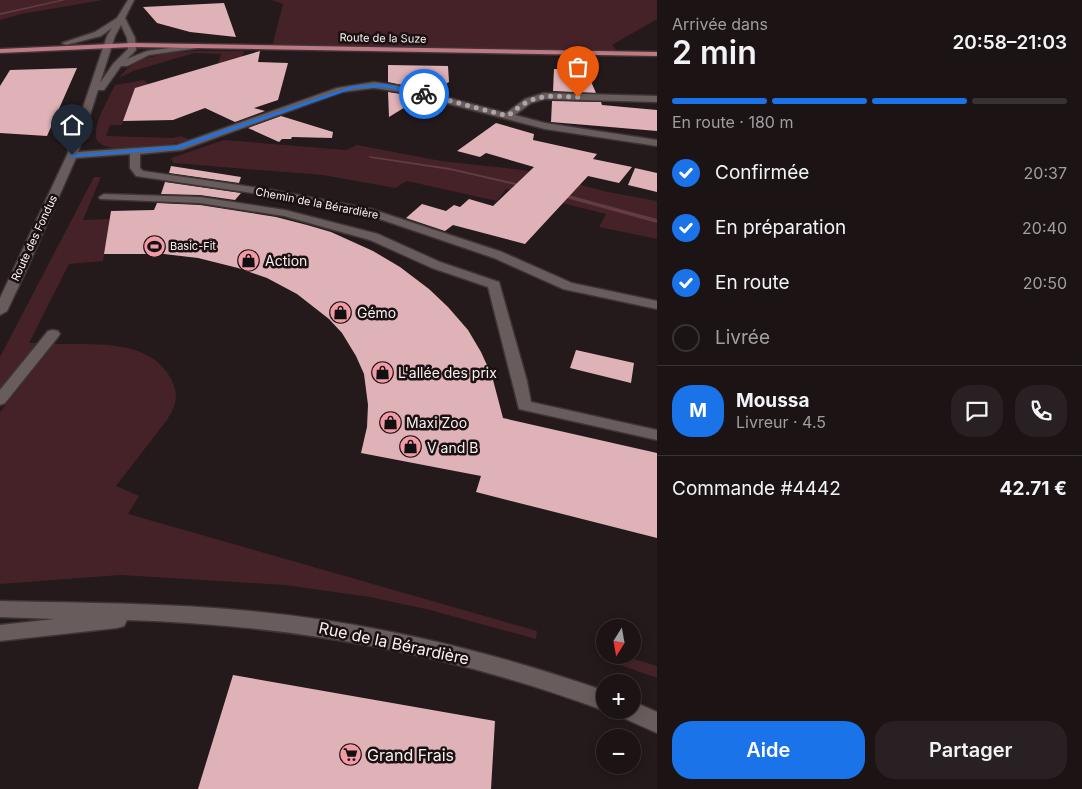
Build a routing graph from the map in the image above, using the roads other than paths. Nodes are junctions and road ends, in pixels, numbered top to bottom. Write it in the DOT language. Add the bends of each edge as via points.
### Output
graph roads {
  1 [pos="131,0"];
  2 [pos="121,18"];
  3 [pos="66,43"];
  4 [pos="108,45"];
  5 [pos="133,45"];
  6 [pos="206,46"];
  7 [pos="0,47"];
  8 [pos="0,51"];
  9 [pos="657,54"];
  10 [pos="112,72"];
  11 [pos="657,99"];
  12 [pos="88,109"];
  13 [pos="508,116"];
  14 [pos="657,143"];
  15 [pos="135,151"];
  16 [pos="72,155"];
  17 [pos="104,196"];
  18 [pos="657,305"];
  19 [pos="0,311"];
  20 [pos="52,334"];
  21 [pos="0,400"];
  22 [pos="657,435"];
  23 [pos="0,610"];
  24 [pos="178,614"];
  25 [pos="0,633"];
  26 [pos="596,698"];
  27 [pos="641,716"];
  28 [pos="657,723"];
  1 -- 2 [label="street, Route des Fondus"];
  2 -- 3 [label="street" via="98,34"];
  2 -- 4 [label="street, Route des Fondus"];
  2 -- 5 [label="street"];
  3 -- 4 [label="main road, Route de la Suze"];
  3 -- 7 [label="main road, Route de la Suze"];
  4 -- 5 [label="main road, Route de la Suze"];
  4 -- 8 [label="main road, Route de la Suze"];
  4 -- 12 [label="street, Route des Fondus"];
  5 -- 6 [label="main road, Route de la Suze"];
  5 -- 10 [label="street, Route des Fondus" via="131,53"];
  6 -- 9 [label="main road, Route de la Suze"];
  6 -- 10 [label="street, Route des Fondus" via="147,53"];
  10 -- 12 [label="street, Route des Fondus"];
  11 -- 13 [label="street" via="544,96 528,100"];
  12 -- 16 [label="street, Route des Fondus"];
  13 -- 14 [label="street" via="545,126"];
  13 -- 15 [label="street" via="374,85 355,87 178,148"];
  15 -- 16 [label="street"];
  15 -- 18 [label="street, Chemin de la Bérardière" via="135,168 140,174 268,192 367,211 498,255 568,286"];
  16 -- 19 [label="street, Route des Fondus"];
  17 -- 22 [label="street" via="200,200 284,213 374,237 436,265 494,285 524,405"];
  20 -- 21 [label="street"];
  23 -- 24 [label="street, Rue de la Bérardière"];
  24 -- 25 [label="street, Rue de la Bérardière"];
  24 -- 26 [label="street, Rue de la Bérardière" via="331,628 418,645 540,677"];
  27 -- 28 [label="street"];
}
